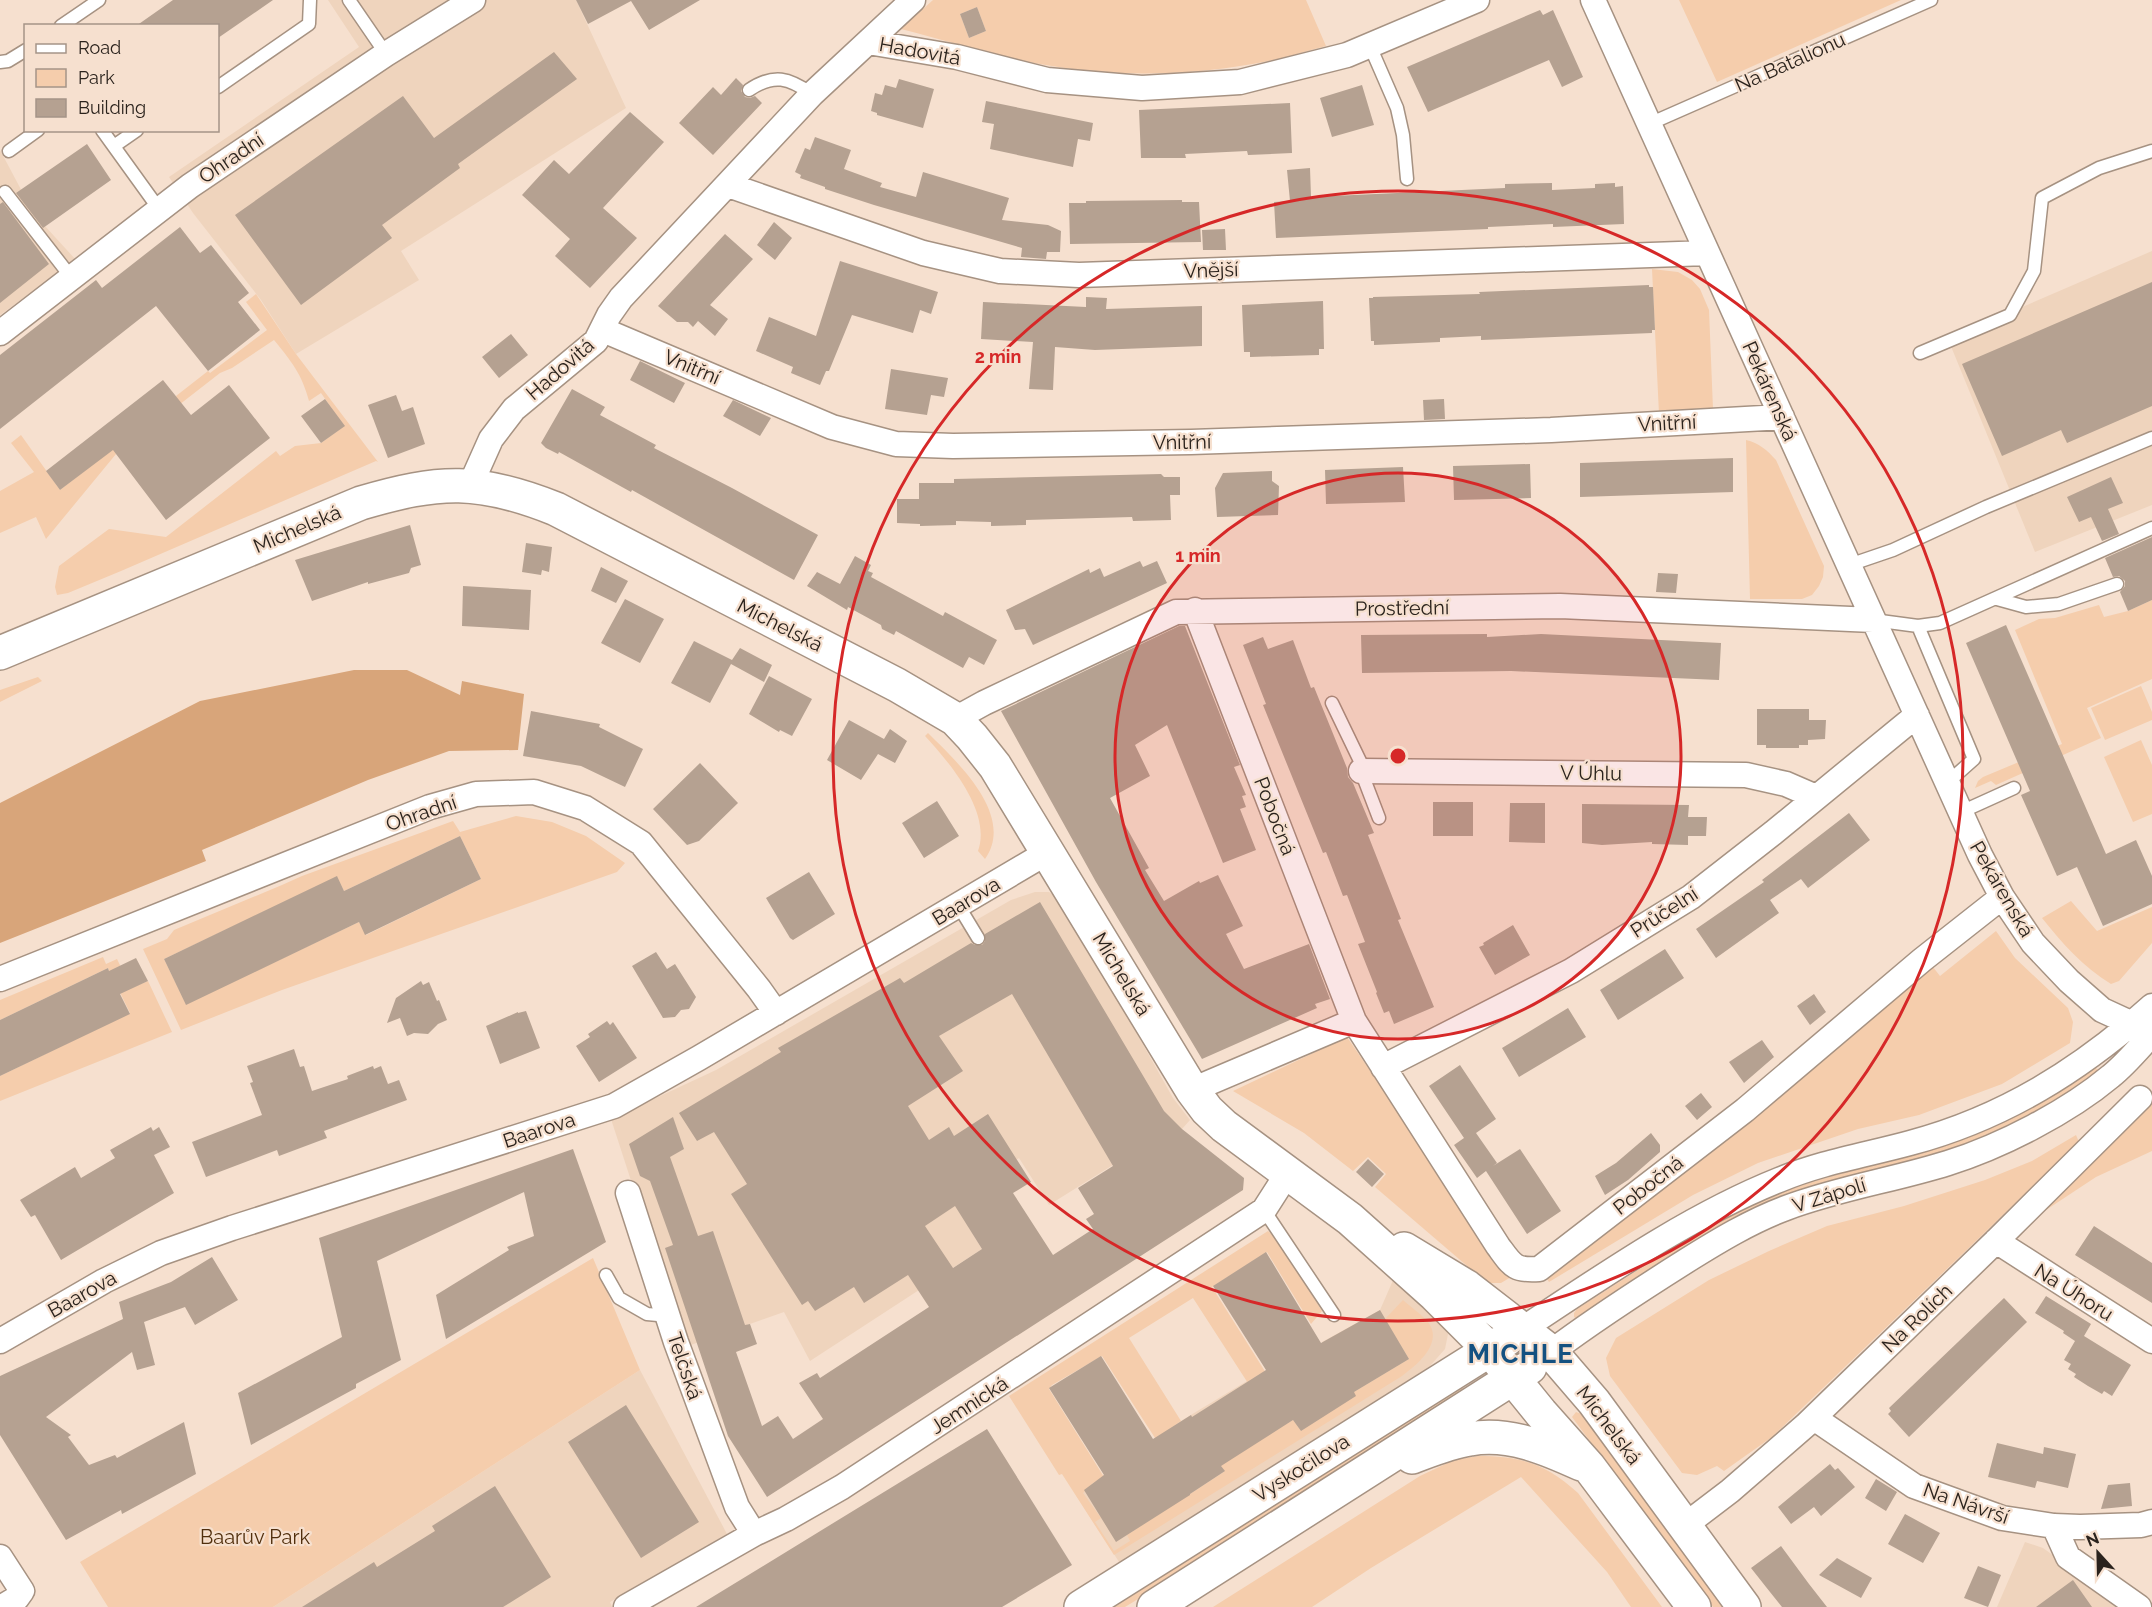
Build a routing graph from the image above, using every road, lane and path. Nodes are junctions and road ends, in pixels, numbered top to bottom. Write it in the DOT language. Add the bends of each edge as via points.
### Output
graph roads {
  1 [pos="99,0"];
  2 [pos="310,0"];
  3 [pos="349,0"];
  4 [pos="473,0"];
  5 [pos="913,0"];
  6 [pos="1477,0"];
  7 [pos="1593,0"];
  8 [pos="1931,0"];
  9 [pos="1447,5"];
  10 [pos="65,24"];
  11 [pos="868,42"];
  12 [pos="1370,46"];
  13 [pos="24,51"];
  14 [pos="386,54"];
  15 [pos="0,62"];
  16 [pos="219,86"];
  17 [pos="750,90"];
  18 [pos="812,94"];
  19 [pos="1649,124"];
  20 [pos="35,132"];
  21 [pos="104,132"];
  22 [pos="134,132"];
  23 [pos="114,146"];
  24 [pos="9,151"];
  25 [pos="2152,151"];
  26 [pos="1407,179"];
  27 [pos="728,185"];
  28 [pos="5,192"];
  29 [pos="159,209"];
  30 [pos="1707,253"];
  31 [pos="71,277"];
  32 [pos="603,330"];
  33 [pos="0,333"];
  34 [pos="1920,353"];
  35 [pos="1782,417"];
  36 [pos="2152,438"];
  37 [pos="470,486"];
  38 [pos="2152,528"];
  39 [pos="1849,565"];
  40 [pos="2116,585"];
  41 [pos="1997,599"];
  42 [pos="1195,610"];
  43 [pos="1873,620"];
  44 [pos="1918,626"];
  45 [pos="0,653"];
  46 [pos="1332,703"];
  47 [pos="1917,715"];
  48 [pos="955,719"];
  49 [pos="1361,771"];
  50 [pos="1947,783"];
  51 [pos="2014,788"];
  52 [pos="1816,797"];
  53 [pos="1960,812"];
  54 [pos="1380,818"];
  55 [pos="1047,852"];
  56 [pos="2002,897"];
  57 [pos="958,905"];
  58 [pos="978,938"];
  59 [pos="0,979"];
  60 [pos="2152,1006"];
  61 [pos="776,1013"];
  62 [pos="1354,1021"];
  63 [pos="2145,1031"];
  64 [pos="1383,1066"];
  65 [pos="1192,1090"];
  66 [pos="2140,1098"];
  67 [pos="1287,1174"];
  68 [pos="628,1193"];
  69 [pos="1264,1210"];
  70 [pos="1350,1220"];
  71 [pos="1996,1241"];
  72 [pos="606,1275"];
  73 [pos="1334,1315"];
  74 [pos="669,1316"];
  75 [pos="1521,1330"];
  76 [pos="0,1341"];
  77 [pos="2152,1341"];
  78 [pos="1490,1350"];
  79 [pos="1551,1352"];
  80 [pos="1513,1378"];
  81 [pos="1814,1418"];
  82 [pos="1589,1467"];
  83 [pos="1362,1474"];
  84 [pos="2152,1522"];
  85 [pos="1684,1526"];
  86 [pos="2054,1526"];
  87 [pos="754,1534"];
  88 [pos="0,1557"];
  89 [pos="2,1607"];
  90 [pos="627,1607"];
  91 [pos="1081,1607"];
  92 [pos="1154,1607"];
  93 [pos="1694,1607"];
  94 [pos="1744,1607"];
  95 [pos="2139,1607"];
  1 -- 10 [label="lane"];
  2 -- 16 [label="lane" via="309,24"];
  3 -- 14 [label="lane"];
  4 -- 14 [label="street, Ohradní"];
  5 -- 11 [label="street"];
  6 -- 9 [label="street"];
  7 -- 19 [label="street, Pekárenská"];
  8 -- 19 [label="lane, Na Batalionu"];
  9 -- 12 [label="street, Hadovitá"];
  11 -- 12 [label="street, Hadovitá" via="957,57 1047,80 1142,88 1240,82"];
  11 -- 18 [label="street, Hadovitá"];
  12 -- 26 [label="lane" via="1397,108"];
  13 -- 15 [label="lane"];
  14 -- 29 [label="street, Ohradní"];
  17 -- 18 [label="lane" via="760,82 777,79 794,82"];
  18 -- 27 [label="street, Hadovitá"];
  19 -- 30 [label="street, Pekárenská"];
  20 -- 24 [label="lane"];
  21 -- 23 [label="lane"];
  22 -- 23 [label="lane"];
  23 -- 29 [label="lane"];
  25 -- 34 [label="lane" via="2099,168 2042,198 2034,271 2010,315"];
  27 -- 30 [label="street, Vnější" via="923,253 1000,271 1079,275"];
  27 -- 32 [label="street, Hadovitá" via="621,298"];
  28 -- 31 [label="lane"];
  29 -- 31 [label="street, Ohradní"];
  30 -- 35 [label="street, Pekárenská"];
  31 -- 33 [label="street, Ohradní"];
  32 -- 35 [label="street, Vnitřní" via="832,427 896,444 1191,442 1551,430"];
  32 -- 37 [label="street, Hadovitá" via="596,341 514,409 491,439"];
  35 -- 39 [label="street, Pekárenská"];
  36 -- 39 [label="lane" via="1893,550"];
  37 -- 45 [label="street, Michelská" via="414,488 361,503"];
  37 -- 48 [label="street, Michelská" via="521,495 556,509 897,685"];
  38 -- 41 [label="lane"];
  39 -- 43 [label="street, Pekárenská"];
  40 -- 41 [label="lane" via="2058,604 2026,607"];
  41 -- 44 [label="lane" via="1940,623"];
  42 -- 43 [label="street, Prostřední" via="1560,606"];
  42 -- 48 [label="street, Prostřední" via="1176,612"];
  42 -- 62 [label="street, Pobočná"];
  43 -- 44 [label="lane"];
  43 -- 47 [label="street, Pekárenská"];
  44 -- 50 [label="lane" via="1974,759"];
  46 -- 49 [label="lane" via="1360,760"];
  47 -- 50 [label="street, Pekárenská"];
  47 -- 52 [label="street, Průčelní"];
  48 -- 55 [label="street, Michelská" via="995,766"];
  49 -- 52 [label="street, V Úhlu" via="1746,775 1786,784"];
  49 -- 54 [label="lane"];
  50 -- 53 [label="street, Pekárenská"];
  51 -- 53 [label="lane"];
  52 -- 64 [label="street, Průčelní" via="1700,890 1571,971"];
  53 -- 56 [label="street, Pekárenská"];
  55 -- 57 [label="street, Baarova"];
  55 -- 65 [label="street, Michelská"];
  56 -- 63 [label="street, Pekárenská" via="2033,943 2069,981 2102,1010"];
  56 -- 64 [label="street, Pobočná" via="1745,1110 1539,1269 1524,1270 1511,1264"];
  57 -- 58 [label="lane"];
  57 -- 61 [label="street, Baarova"];
  59 -- 61 [label="street, Ohradní" via="430,807 476,794 534,792 585,808 642,843"];
  60 -- 63 [label="street, V Zápolí"];
  61 -- 76 [label="street, Baarova" via="614,1106 161,1253"];
  62 -- 64 [label="street, Pobočná"];
  62 -- 65 [label="street"];
  63 -- 75 [label="street, V Zápolí" via="1978,1121 1798,1172 1726,1204"];
  63 -- 79 [label="street, V Zápolí" via="2111,1076 2048,1118 1948,1163 1784,1208 1673,1269"];
  65 -- 67 [label="street, Michelská" via="1224,1126"];
  66 -- 71 [label="street, Na Rolích"];
  67 -- 69 [label="street, Jemnická"];
  67 -- 70 [label="street, Michelská"];
  68 -- 74 [label="street, Telčská"];
  69 -- 73 [label="lane"];
  69 -- 87 [label="street, Jemnická" via="842,1487"];
  70 -- 75 [label="street, Michelská" via="1458,1282"];
  70 -- 78 [label="street, Michelská"];
  71 -- 77 [label="street, Na Úhoru"];
  71 -- 81 [label="street, Na Rolích"];
  72 -- 74 [label="lane" via="619,1298 647,1314"];
  74 -- 87 [label="street, Telčská" via="675,1342 737,1507"];
  75 -- 78 [label="street, Vyskočilova"];
  75 -- 79 [label="street, Michelská"];
  78 -- 80 [label="street, Michelská"];
  78 -- 91 [label="street, Vyskočilova"];
  79 -- 80 [label="street, V Zápolí"];
  79 -- 85 [label="street, Michelská" via="1582,1386"];
  80 -- 82 [label="street, Michelská"];
  80 -- 83 [label="street, Vyskočilova"];
  81 -- 85 [label="street, Na Rolích"];
  81 -- 86 [label="street, Na Návrší" via="1914,1486 2002,1518"];
  82 -- 83 [label="street, Vyskočilova" via="1514,1439 1497,1438 1470,1439"];
  82 -- 93 [label="street, Michelská"];
  83 -- 92 [label="street, Vyskočilova"];
  84 -- 86 [label="street, Na Návrší"];
  85 -- 94 [label="street, Michelská"];
  86 -- 95 [label="street" via="2068,1557"];
  87 -- 90 [label="street, Jemnická"];
  88 -- 89 [label="street" via="22,1591"];
}
